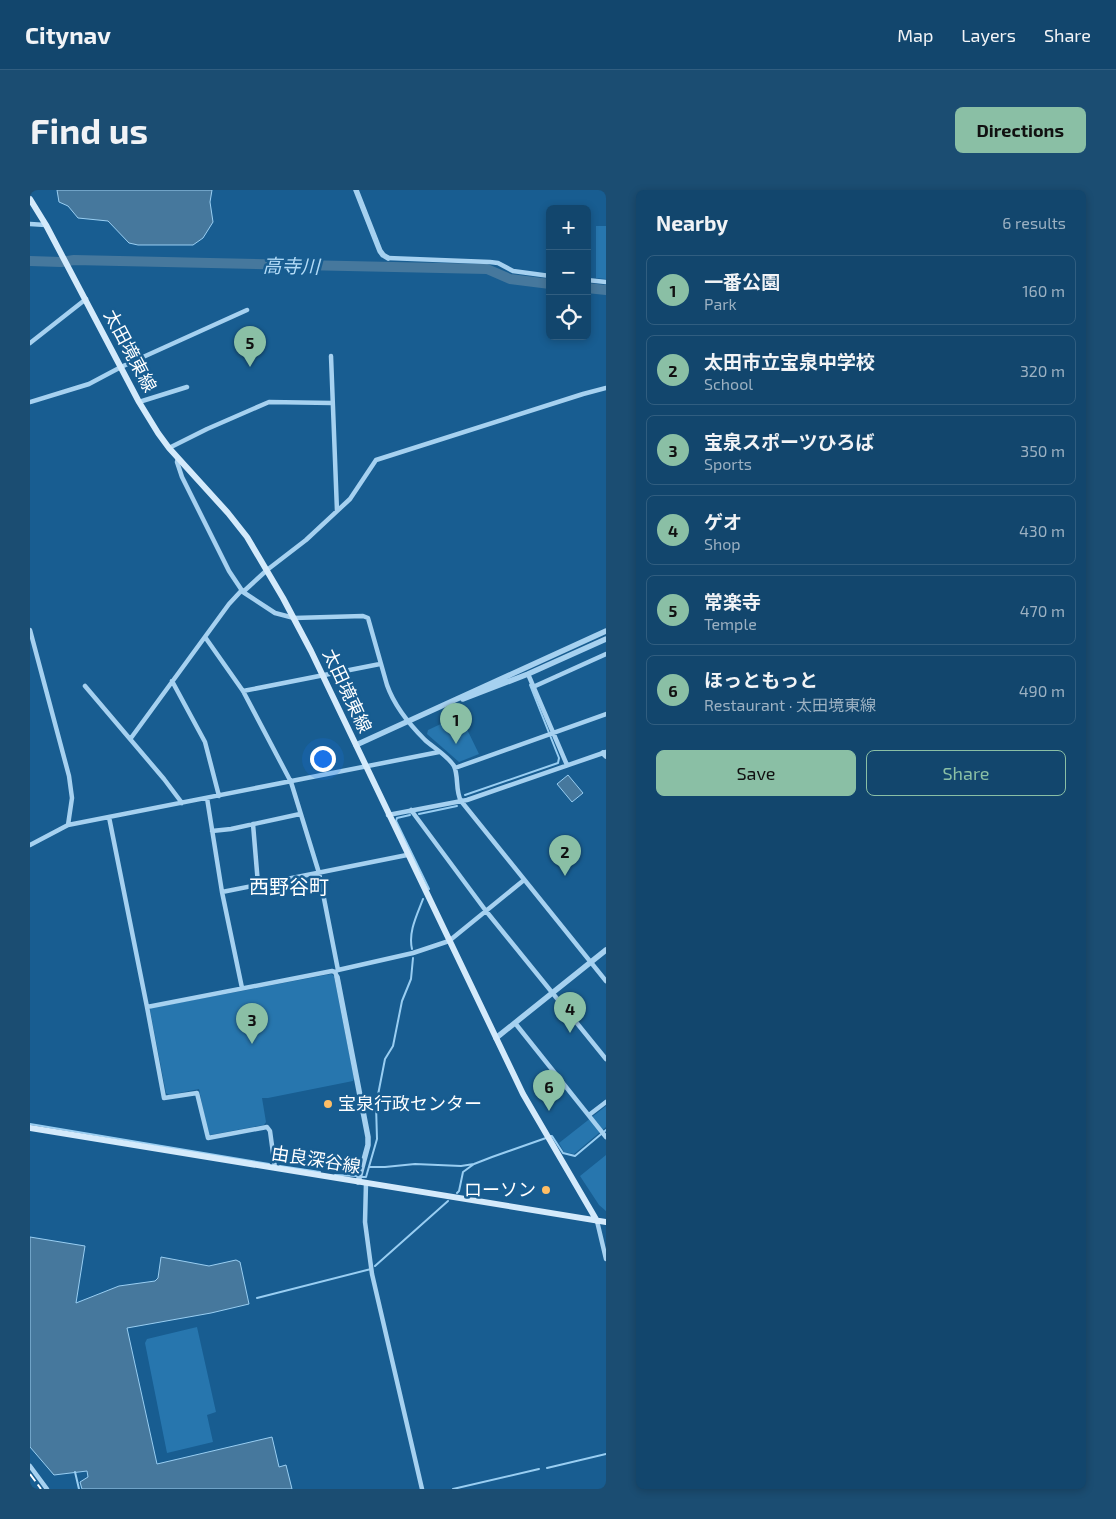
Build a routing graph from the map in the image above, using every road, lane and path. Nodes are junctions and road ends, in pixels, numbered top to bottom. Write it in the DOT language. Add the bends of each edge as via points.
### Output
graph roads {
  1 [pos="356,190"];
  2 [pos="30,199"];
  3 [pos="30,224"];
  4 [pos="46,225"];
  5 [pos="388,258"];
  6 [pos="546,275"];
  7 [pos="591,280"];
  8 [pos="606,282"];
  9 [pos="86,299"];
  10 [pos="247,310"];
  11 [pos="30,343"];
  12 [pos="331,356"];
  13 [pos="121,367"];
  14 [pos="187,387"];
  15 [pos="606,388"];
  16 [pos="30,402"];
  17 [pos="139,402"];
  18 [pos="332,403"];
  19 [pos="168,448"];
  20 [pos="178,458"];
  21 [pos="336,511"];
  22 [pos="267,570"];
  23 [pos="243,591"];
  24 [pos="294,618"];
  25 [pos="30,630"];
  26 [pos="606,631"];
  27 [pos="205,637"];
  28 [pos="606,640"];
  29 [pos="606,654"];
  30 [pos="380,664"];
  31 [pos="528,674"];
  32 [pos="323,676"];
  33 [pos="172,681"];
  34 [pos="85,686"];
  35 [pos="533,687"];
  36 [pos="243,691"];
  37 [pos="606,714"];
  38 [pos="411,719"];
  39 [pos="553,733"];
  40 [pos="130,738"];
  41 [pos="356,746"];
  42 [pos="439,752"];
  43 [pos="605,754"];
  44 [pos="567,765"];
  45 [pos="366,767"];
  46 [pos="455,768"];
  47 [pos="290,782"];
  48 [pos="220,796"];
  49 [pos="207,798"];
  50 [pos="461,801"];
  51 [pos="182,803"];
  52 [pos="411,810"];
  53 [pos="300,814"];
  54 [pos="388,815"];
  55 [pos="109,817"];
  56 [pos="253,824"];
  57 [pos="68,825"];
  58 [pos="212,831"];
  59 [pos="30,845"];
  60 [pos="408,854"];
  61 [pos="319,873"];
  62 [pos="524,880"];
  63 [pos="258,884"];
  64 [pos="222,892"];
  65 [pos="486,911"];
  66 [pos="449,941"];
  67 [pos="606,950"];
  68 [pos="591,962"];
  69 [pos="337,973"];
  70 [pos="606,981"];
  71 [pos="242,988"];
  72 [pos="552,993"];
  73 [pos="147,1007"];
  74 [pos="514,1024"];
  75 [pos="496,1038"];
  76 [pos="606,1059"];
  77 [pos="606,1102"];
  78 [pos="589,1115"];
  79 [pos="30,1128"];
  80 [pos="606,1136"];
  81 [pos="275,1168"];
  82 [pos="358,1182"];
  83 [pos="366,1183"];
  84 [pos="597,1221"];
  85 [pos="606,1222"];
  86 [pos="606,1259"];
  87 [pos="30,1466"];
  88 [pos="47,1489"];
  89 [pos="422,1489"];
  1 -- 5 [label="street" via="380,251"];
  2 -- 4 [label="main road, 太田境東線"];
  3 -- 4 [label="street"];
  4 -- 9 [label="main road, 太田境東線"];
  5 -- 6 [label="street" via="490,262 513,271"];
  7 -- 8 [label="street"];
  9 -- 11 [label="street"];
  9 -- 13 [label="main road, 太田境東線"];
  10 -- 13 [label="street"];
  12 -- 18 [label="street"];
  13 -- 16 [label="street" via="89,384"];
  13 -- 17 [label="main road, 太田境東線"];
  14 -- 17 [label="street"];
  15 -- 21 [label="street" via="376,460 350,500"];
  17 -- 19 [label="main road, 太田境東線"];
  18 -- 19 [label="street" via="268,402"];
  18 -- 21 [label="street"];
  19 -- 20 [label="main road, 太田境東線"];
  20 -- 22 [label="main road, 太田境東線" via="228,513"];
  20 -- 23 [label="street" via="182,477 229,571"];
  21 -- 22 [label="street" via="306,540"];
  22 -- 23 [label="street"];
  22 -- 24 [label="main road, 太田境東線"];
  23 -- 24 [label="street" via="275,613"];
  23 -- 27 [label="street" via="229,604"];
  24 -- 30 [label="street" via="368,618"];
  24 -- 32 [label="main road, 太田境東線"];
  25 -- 57 [label="street" via="69,776 72,798"];
  26 -- 38 [label="street"];
  27 -- 33 [label="street"];
  27 -- 36 [label="street"];
  28 -- 31 [label="street"];
  29 -- 35 [label="street"];
  30 -- 32 [label="street"];
  30 -- 38 [label="street" via="390,694"];
  31 -- 35 [label="street"];
  31 -- 38 [label="street"];
  32 -- 36 [label="street"];
  32 -- 41 [label="main road, 太田境東線"];
  33 -- 40 [label="street"];
  33 -- 48 [label="street" via="205,742"];
  34 -- 40 [label="street"];
  35 -- 39 [label="street"];
  36 -- 47 [label="street"];
  37 -- 39 [label="street"];
  38 -- 41 [label="street"];
  38 -- 42 [label="street" via="424,739"];
  39 -- 44 [label="street"];
  39 -- 46 [label="street"];
  40 -- 51 [label="street"];
  41 -- 45 [label="main road, 太田境東線"];
  42 -- 45 [label="street"];
  42 -- 46 [label="street"];
  43 -- 44 [label="street"];
  44 -- 50 [label="street"];
  45 -- 47 [label="street"];
  45 -- 54 [label="main road, 太田境東線"];
  46 -- 50 [label="street"];
  47 -- 48 [label="street"];
  47 -- 53 [label="street"];
  48 -- 49 [label="street"];
  49 -- 51 [label="street"];
  49 -- 58 [label="street"];
  50 -- 52 [label="street"];
  50 -- 62 [label="street"];
  51 -- 55 [label="street"];
  52 -- 54 [label="street"];
  52 -- 65 [label="street"];
  53 -- 56 [label="street"];
  53 -- 61 [label="street"];
  54 -- 60 [label="main road, 太田境東線"];
  55 -- 57 [label="street"];
  55 -- 73 [label="street"];
  56 -- 58 [label="street"];
  56 -- 63 [label="street"];
  57 -- 59 [label="street"];
  58 -- 64 [label="street"];
  60 -- 61 [label="street"];
  60 -- 66 [label="main road, 太田境東線"];
  61 -- 63 [label="street"];
  61 -- 69 [label="street"];
  62 -- 65 [label="street"];
  62 -- 68 [label="street"];
  63 -- 64 [label="street"];
  64 -- 71 [label="street"];
  65 -- 66 [label="street"];
  65 -- 72 [label="street"];
  66 -- 69 [label="street" via="413,954"];
  66 -- 75 [label="main road, 太田境東線"];
  67 -- 68 [label="street"];
  68 -- 70 [label="street"];
  68 -- 72 [label="street"];
  69 -- 71 [label="street" via="332,971"];
  69 -- 82 [label="street" via="368,1137"];
  71 -- 73 [label="street"];
  72 -- 74 [label="street"];
  72 -- 76 [label="street"];
  73 -- 81 [label="street" via="164,1098 197,1092 208,1138 267,1128"];
  74 -- 75 [label="street"];
  74 -- 78 [label="street"];
  75 -- 84 [label="main road, 太田境東線" via="523,1094"];
  77 -- 78 [label="street"];
  78 -- 80 [label="street"];
  79 -- 81 [label="main road, 由良深谷線"];
  81 -- 82 [label="main road, 由良深谷線"];
  82 -- 83 [label="main road, 由良深谷線"];
  83 -- 84 [label="main road, 由良深谷線"];
  83 -- 89 [label="street" via="365,1222 372,1274"];
  84 -- 85 [label="main road, 由良深谷線"];
  84 -- 86 [label="street"];
  87 -- 88 [label="street"];
}
